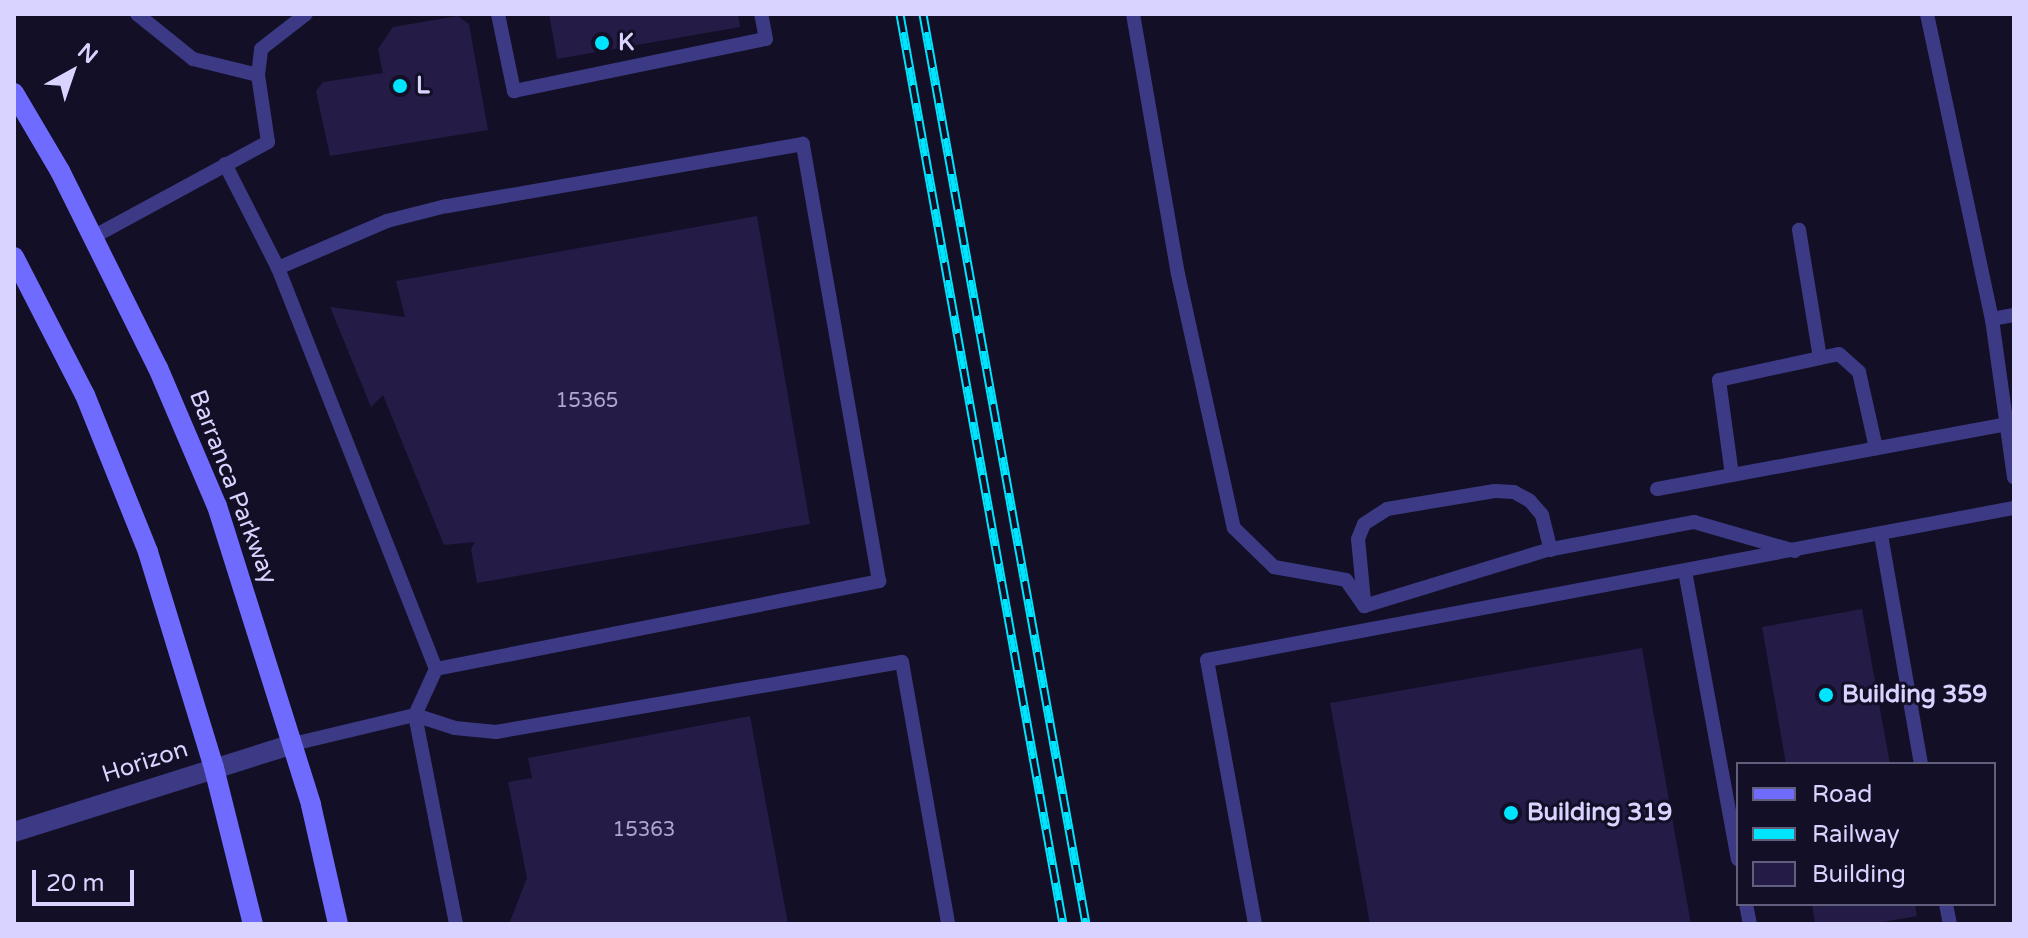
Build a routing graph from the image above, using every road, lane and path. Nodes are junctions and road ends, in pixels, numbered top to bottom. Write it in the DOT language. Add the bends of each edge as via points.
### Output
graph roads {
  1 [pos="137,14"];
  2 [pos="306,14"];
  3 [pos="498,14"];
  4 [pos="761,14"];
  5 [pos="1133,14"];
  6 [pos="1927,14"];
  7 [pos="258,75"];
  8 [pos="14,93"];
  9 [pos="225,164"];
  10 [pos="1799,230"];
  11 [pos="93,237"];
  12 [pos="14,257"];
  13 [pos="278,268"];
  14 [pos="2014,315"];
  15 [pos="1992,319"];
  16 [pos="1820,358"];
  17 [pos="2004,425"];
  18 [pos="1876,448"];
  19 [pos="1732,475"];
  20 [pos="2014,477"];
  21 [pos="1657,489"];
  22 [pos="2014,508"];
  23 [pos="1881,535"];
  24 [pos="1551,550"];
  25 [pos="1795,551"];
  26 [pos="1685,571"];
  27 [pos="1364,606"];
  28 [pos="436,669"];
  29 [pos="415,715"];
  30 [pos="293,744"];
  31 [pos="1921,762"];
  32 [pos="214,768"];
  33 [pos="14,832"];
  34 [pos="1736,848"];
  35 [pos="253,924"];
  36 [pos="338,924"];
  37 [pos="456,924"];
  38 [pos="948,924"];
  39 [pos="1255,924"];
  1 -- 7 [label="lane" via="193,59"];
  2 -- 7 [label="lane" via="261,49"];
  3 -- 4 [label="lane" via="514,91 766,39"];
  5 -- 27 [label="lane" via="1178,274 1234,528 1274,567 1346,580"];
  6 -- 15 [label="lane"];
  7 -- 9 [label="lane" via="268,142"];
  8 -- 11 [label="main road, Barranca Parkway"];
  9 -- 11 [label="lane"];
  9 -- 13 [label="lane"];
  10 -- 16 [label="lane"];
  11 -- 30 [label="main road, Barranca Parkway" via="158,368 217,506"];
  12 -- 32 [label="main road" via="85,395 148,552"];
  13 -- 28 [label="lane"];
  13 -- 28 [label="lane" via="387,221 446,206 803,144 879,581"];
  14 -- 15 [label="lane"];
  15 -- 17 [label="lane"];
  16 -- 18 [label="lane" via="1839,354 1859,372"];
  16 -- 19 [label="lane" via="1719,380"];
  17 -- 18 [label="lane"];
  17 -- 20 [label="lane"];
  18 -- 19 [label="lane"];
  19 -- 21 [label="lane"];
  22 -- 23 [label="lane"];
  23 -- 25 [label="lane"];
  23 -- 31 [label="lane"];
  24 -- 25 [label="lane" via="1694,522"];
  24 -- 27 [label="lane"];
  24 -- 27 [label="lane" via="1542,515 1514,492 1387,509 1364,524 1358,539"];
  25 -- 26 [label="lane"];
  26 -- 34 [label="lane"];
  26 -- 39 [label="lane" via="1207,660"];
  28 -- 29 [label="lane"];
  29 -- 30 [label="lane"];
  29 -- 37 [label="lane"];
  29 -- 38 [label="lane" via="455,728 496,732 902,662"];
  30 -- 32 [label="street, Horizon"];
  30 -- 36 [label="main road, Barranca Parkway"];
  32 -- 33 [label="street, Horizon"];
  32 -- 35 [label="main road"];
}
